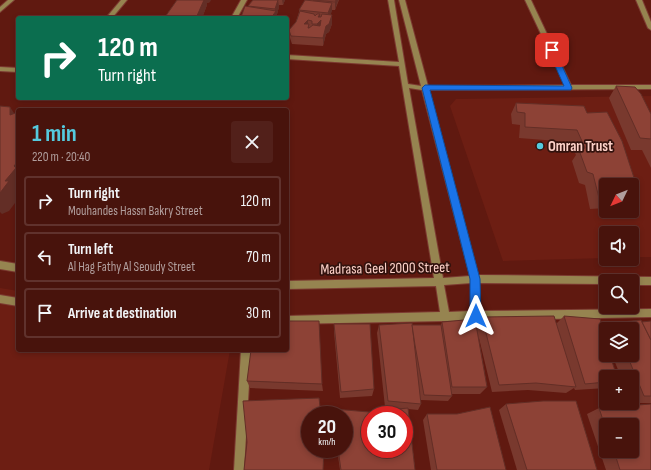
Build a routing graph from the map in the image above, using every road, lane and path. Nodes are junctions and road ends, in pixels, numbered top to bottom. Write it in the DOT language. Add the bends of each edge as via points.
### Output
graph roads {
  1 [pos="12,0"];
  2 [pos="124,0"];
  3 [pos="244,0"];
  4 [pos="391,0"];
  5 [pos="402,0"];
  6 [pos="528,0"];
  7 [pos="639,0"];
  8 [pos="0,10"];
  9 [pos="111,16"];
  10 [pos="235,16"];
  11 [pos="651,28"];
  12 [pos="289,57"];
  13 [pos="402,64"];
  14 [pos="0,69"];
  15 [pos="16,70"];
  16 [pos="407,86"];
  17 [pos="651,87"];
  18 [pos="425,88"];
  19 [pos="569,88"];
  20 [pos="0,265"];
  21 [pos="16,268"];
  22 [pos="475,279"];
  23 [pos="651,281"];
  24 [pos="438,282"];
  25 [pos="289,285"];
  26 [pos="0,299"];
  27 [pos="16,302"];
  28 [pos="651,314"];
  29 [pos="445,316"];
  30 [pos="476,316"];
  31 [pos="289,320"];
  32 [pos="246,352"];
  33 [pos="239,470"];
  1 -- 8 [label="street"];
  2 -- 9 [label="street"];
  3 -- 10 [label="street"];
  4 -- 13 [label="street"];
  5 -- 18 [label="street"];
  6 -- 19 [label="street"];
  7 -- 11 [label="street"];
  12 -- 13 [label="street"];
  13 -- 16 [label="street"];
  14 -- 15 [label="street"];
  16 -- 18 [label="street"];
  16 -- 24 [label="street"];
  17 -- 19 [label="street"];
  18 -- 19 [label="street"];
  18 -- 22 [label="street"];
  20 -- 21 [label="street"];
  22 -- 23 [label="street, Madrasa Geel 2000 Street"];
  22 -- 24 [label="street, Madrasa Geel 2000 Street"];
  22 -- 30 [label="street"];
  24 -- 25 [label="street, Madrasa Geel 2000 Street"];
  24 -- 29 [label="street"];
  26 -- 27 [label="street"];
  28 -- 30 [label="street"];
  29 -- 30 [label="street"];
  29 -- 31 [label="street"];
  32 -- 33 [label="street"];
}
